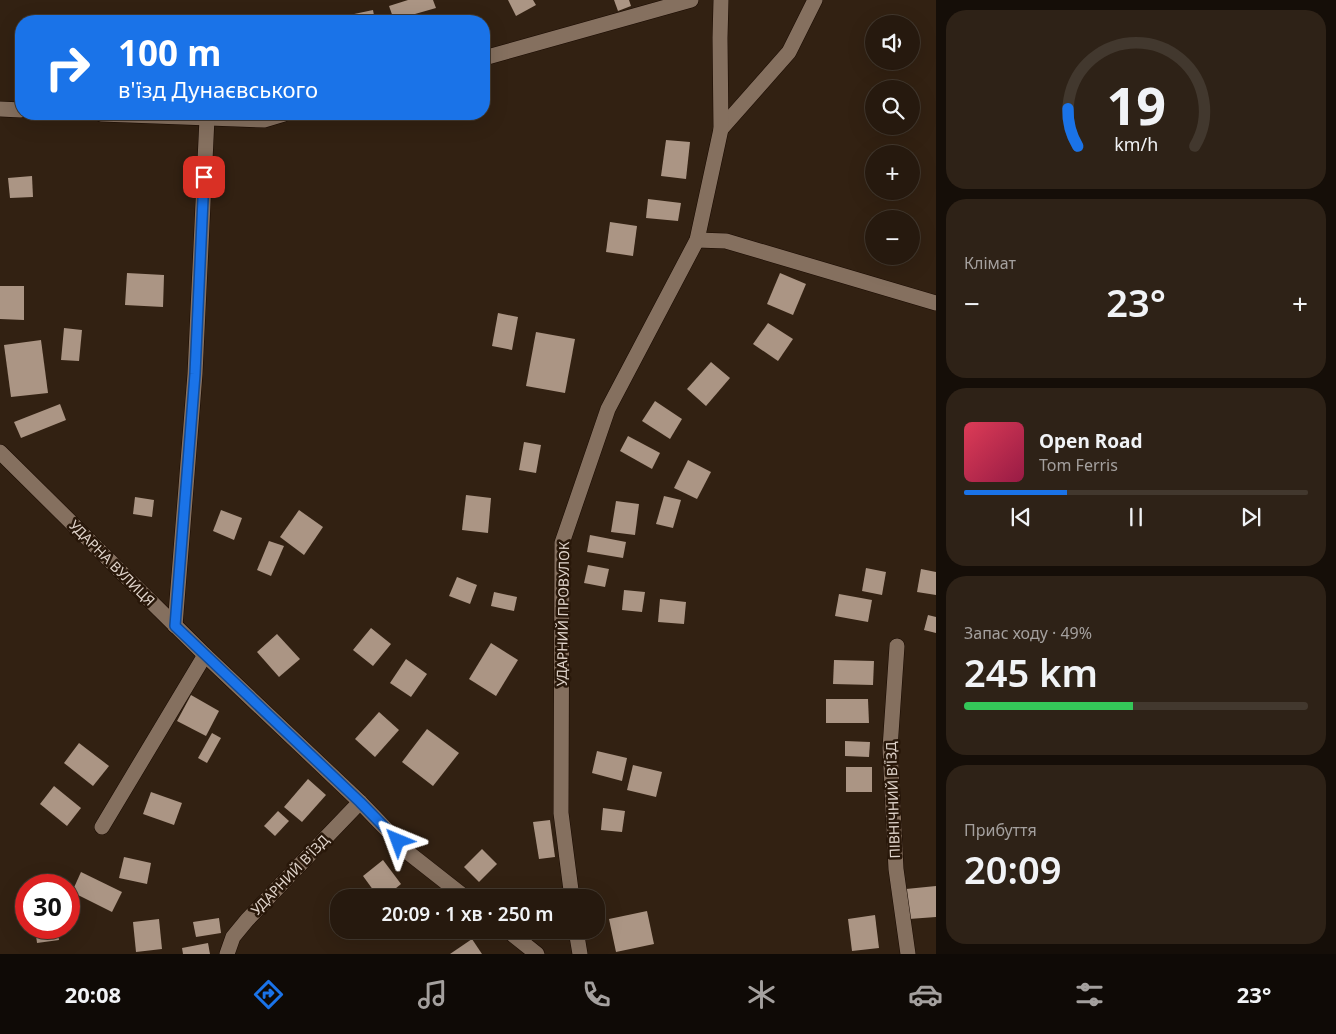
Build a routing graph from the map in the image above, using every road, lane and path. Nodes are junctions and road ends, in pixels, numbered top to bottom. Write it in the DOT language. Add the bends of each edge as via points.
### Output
graph roads {
  1 [pos="691,0"];
  2 [pos="721,0"];
  3 [pos="815,0"];
  4 [pos="490,56"];
  5 [pos="0,109"];
  6 [pos="15,110"];
  7 [pos="207,120"];
  8 [pos="721,129"];
  9 [pos="697,240"];
  10 [pos="936,303"];
  11 [pos="0,452"];
  12 [pos="175,626"];
  13 [pos="897,646"];
  14 [pos="205,655"];
  15 [pos="360,802"];
  16 [pos="102,827"];
  17 [pos="455,889"];
  18 [pos="571,889"];
  19 [pos="518,939"];
  20 [pos="578,939"];
  21 [pos="227,954"];
  22 [pos="537,954"];
  23 [pos="580,954"];
  24 [pos="908,954"];
  1 -- 4 [label="street"];
  2 -- 8 [label="street, УДАРНИЙ ПРОВУЛОК"];
  3 -- 8 [label="street" via="789,52"];
  5 -- 6 [label="street"];
  7 -- 12 [label="street" via="195,374"];
  8 -- 9 [label="street, УДАРНИЙ ПРОВУЛОК"];
  9 -- 10 [label="street" via="726,241"];
  9 -- 18 [label="street, УДАРНИЙ ПРОВУЛОК" via="608,409 562,543 561,813"];
  11 -- 12 [label="street, УДАРНА ВУЛИЦЯ"];
  12 -- 14 [label="street, УДАРНА ВУЛИЦЯ"];
  13 -- 24 [label="street, ПІВНІЧНИЙ В'ЇЗД" via="890,748 896,869"];
  14 -- 15 [label="street, УДАРНА ВУЛИЦЯ"];
  14 -- 16 [label="street"];
  15 -- 17 [label="street, УДАРНА ВУЛИЦЯ" via="410,854"];
  15 -- 21 [label="street, УДАРНИЙ В'ЇЗД" via="247,920 233,937"];
  19 -- 22 [label="street"];
  20 -- 23 [label="street"];
}
